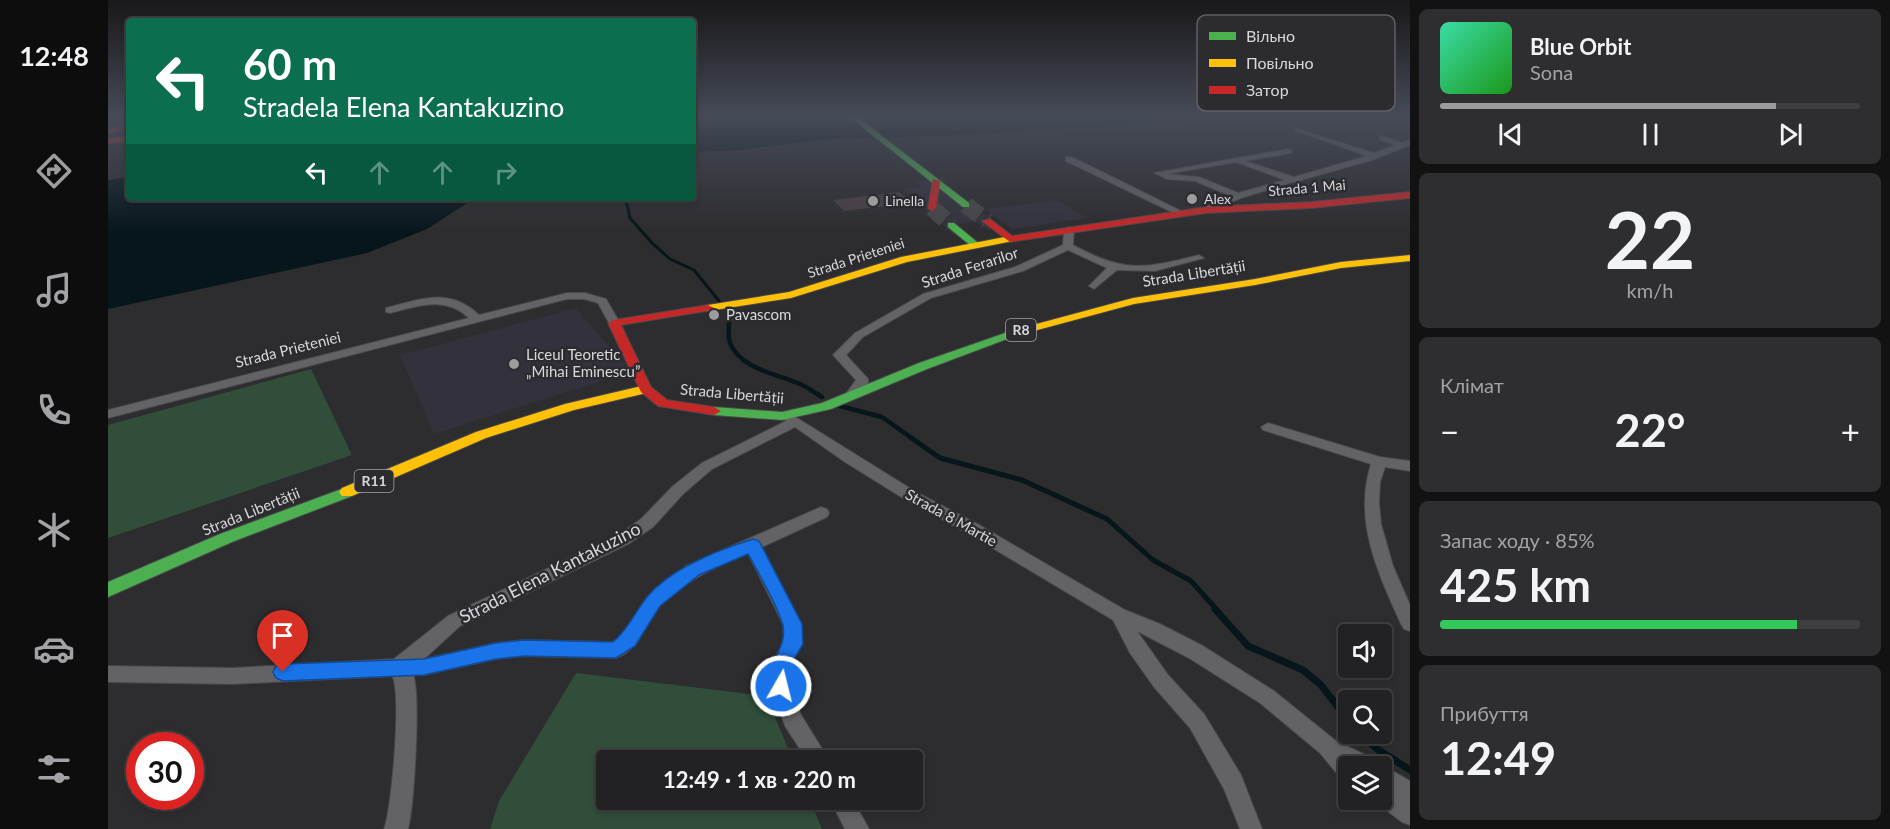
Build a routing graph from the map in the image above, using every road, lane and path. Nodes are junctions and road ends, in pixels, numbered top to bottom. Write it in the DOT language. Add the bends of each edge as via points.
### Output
graph roads {
  1 [pos="903,156"];
  2 [pos="1261,156"];
  3 [pos="1374,156"];
  4 [pos="1069,159"];
  5 [pos="1237,160"];
  6 [pos="936,181"];
  7 [pos="1296,181"];
  8 [pos="1410,195"];
  9 [pos="1238,196"];
  10 [pos="966,205"];
  11 [pos="932,208"];
  12 [pos="1206,210"];
  13 [pos="1181,213"];
  14 [pos="987,221"];
  15 [pos="951,225"];
  16 [pos="1069,230"];
  17 [pos="1010,239"];
  18 [pos="974,244"];
  19 [pos="1068,246"];
  20 [pos="1199,258"];
  21 [pos="1410,258"];
  22 [pos="1115,267"];
  23 [pos="1094,286"];
  24 [pos="390,310"];
  25 [pos="476,318"];
  26 [pos="614,323"];
  27 [pos="646,389"];
  28 [pos="852,395"];
  29 [pos="108,414"];
  30 [pos="791,418"];
  31 [pos="1268,427"];
  32 [pos="1380,462"];
  33 [pos="1410,466"];
  34 [pos="821,513"];
  35 [pos="753,546"];
  36 [pos="108,590"];
  37 [pos="1119,615"];
  38 [pos="1410,624"];
  39 [pos="397,667"];
  40 [pos="108,674"];
  41 [pos="1327,746"];
  42 [pos="813,750"];
  43 [pos="1346,756"];
  44 [pos="1338,759"];
  45 [pos="1392,782"];
  46 [pos="1410,793"];
  47 [pos="1392,801"];
  48 [pos="847,810"];
  49 [pos="1410,814"];
  50 [pos="396,828"];
  51 [pos="858,829"];
  52 [pos="1251,829"];
  1 -- 6 [label="main road"];
  2 -- 5 [label="street"];
  3 -- 7 [label="street, Strada Prieteniei"];
  4 -- 13 [label="street"];
  5 -- 7 [label="street"];
  5 -- 9 [label="street" via="1158,173 1196,178"];
  6 -- 10 [label="main road"];
  6 -- 11 [label="main road"];
  7 -- 9 [label="street, Strada Prieteniei"];
  8 -- 12 [label="main road, Strada 1 Mai"];
  9 -- 12 [label="street, Strada Prieteniei"];
  12 -- 13 [label="main road, Strada Prieteniei"];
  13 -- 16 [label="main road, Strada Prieteniei"];
  14 -- 17 [label="main road"];
  15 -- 18 [label="main road"];
  16 -- 17 [label="main road, Strada Prieteniei"];
  16 -- 19 [label="street"];
  17 -- 18 [label="main road, Strada Prieteniei"];
  18 -- 26 [label="main road, Strada Prieteniei" via="905,259 803,292"];
  19 -- 22 [label="street"];
  19 -- 28 [label="street, Strada Ferarilor" via="1028,266 927,296 859,335 839,355 862,379"];
  20 -- 22 [label="street" via="1147,268"];
  21 -- 28 [label="main road, Strada Libertății / R8" via="1341,265 1133,301 1013,333"];
  22 -- 23 [label="street"];
  24 -- 25 [label="street" via="446,299 468,309"];
  25 -- 26 [label="street, Strada Prieteniei" via="567,296 602,301"];
  25 -- 29 [label="street, Strada Prieteniei"];
  26 -- 27 [label="main road"];
  27 -- 30 [label="main road, Strada Libertății / R8" via="669,405"];
  27 -- 36 [label="main road, Strada Libertății / R11" via="570,407 481,435"];
  28 -- 30 [label="main road, Strada Libertății / R8"];
  30 -- 37 [label="street, Strada 8 Martie" via="911,496"];
  30 -- 39 [label="street, Strada Elena Kantakuzino" via="707,466 647,523 624,539 454,621"];
  31 -- 32 [label="street"];
  32 -- 33 [label="street"];
  32 -- 38 [label="street" via="1371,486 1370,510 1378,545"];
  34 -- 35 [label="street"];
  35 -- 39 [label="street" via="692,571 654,601 628,641 616,650 524,648 424,667"];
  35 -- 42 [label="street" via="792,624 793,644 781,663 781,686 792,718"];
  37 -- 41 [label="street, Strada 8 Martie" via="1196,652 1267,697"];
  37 -- 52 [label="street" via="1161,681 1197,721 1233,783"];
  39 -- 40 [label="street" via="233,676"];
  39 -- 50 [label="street" via="405,680 406,702"];
  41 -- 43 [label="street, Strada 8 Martie"];
  41 -- 44 [label="street, Strada 8 Martie"];
  45 -- 46 [label="street"];
  47 -- 49 [label="street"];
  48 -- 51 [label="street"];
}
